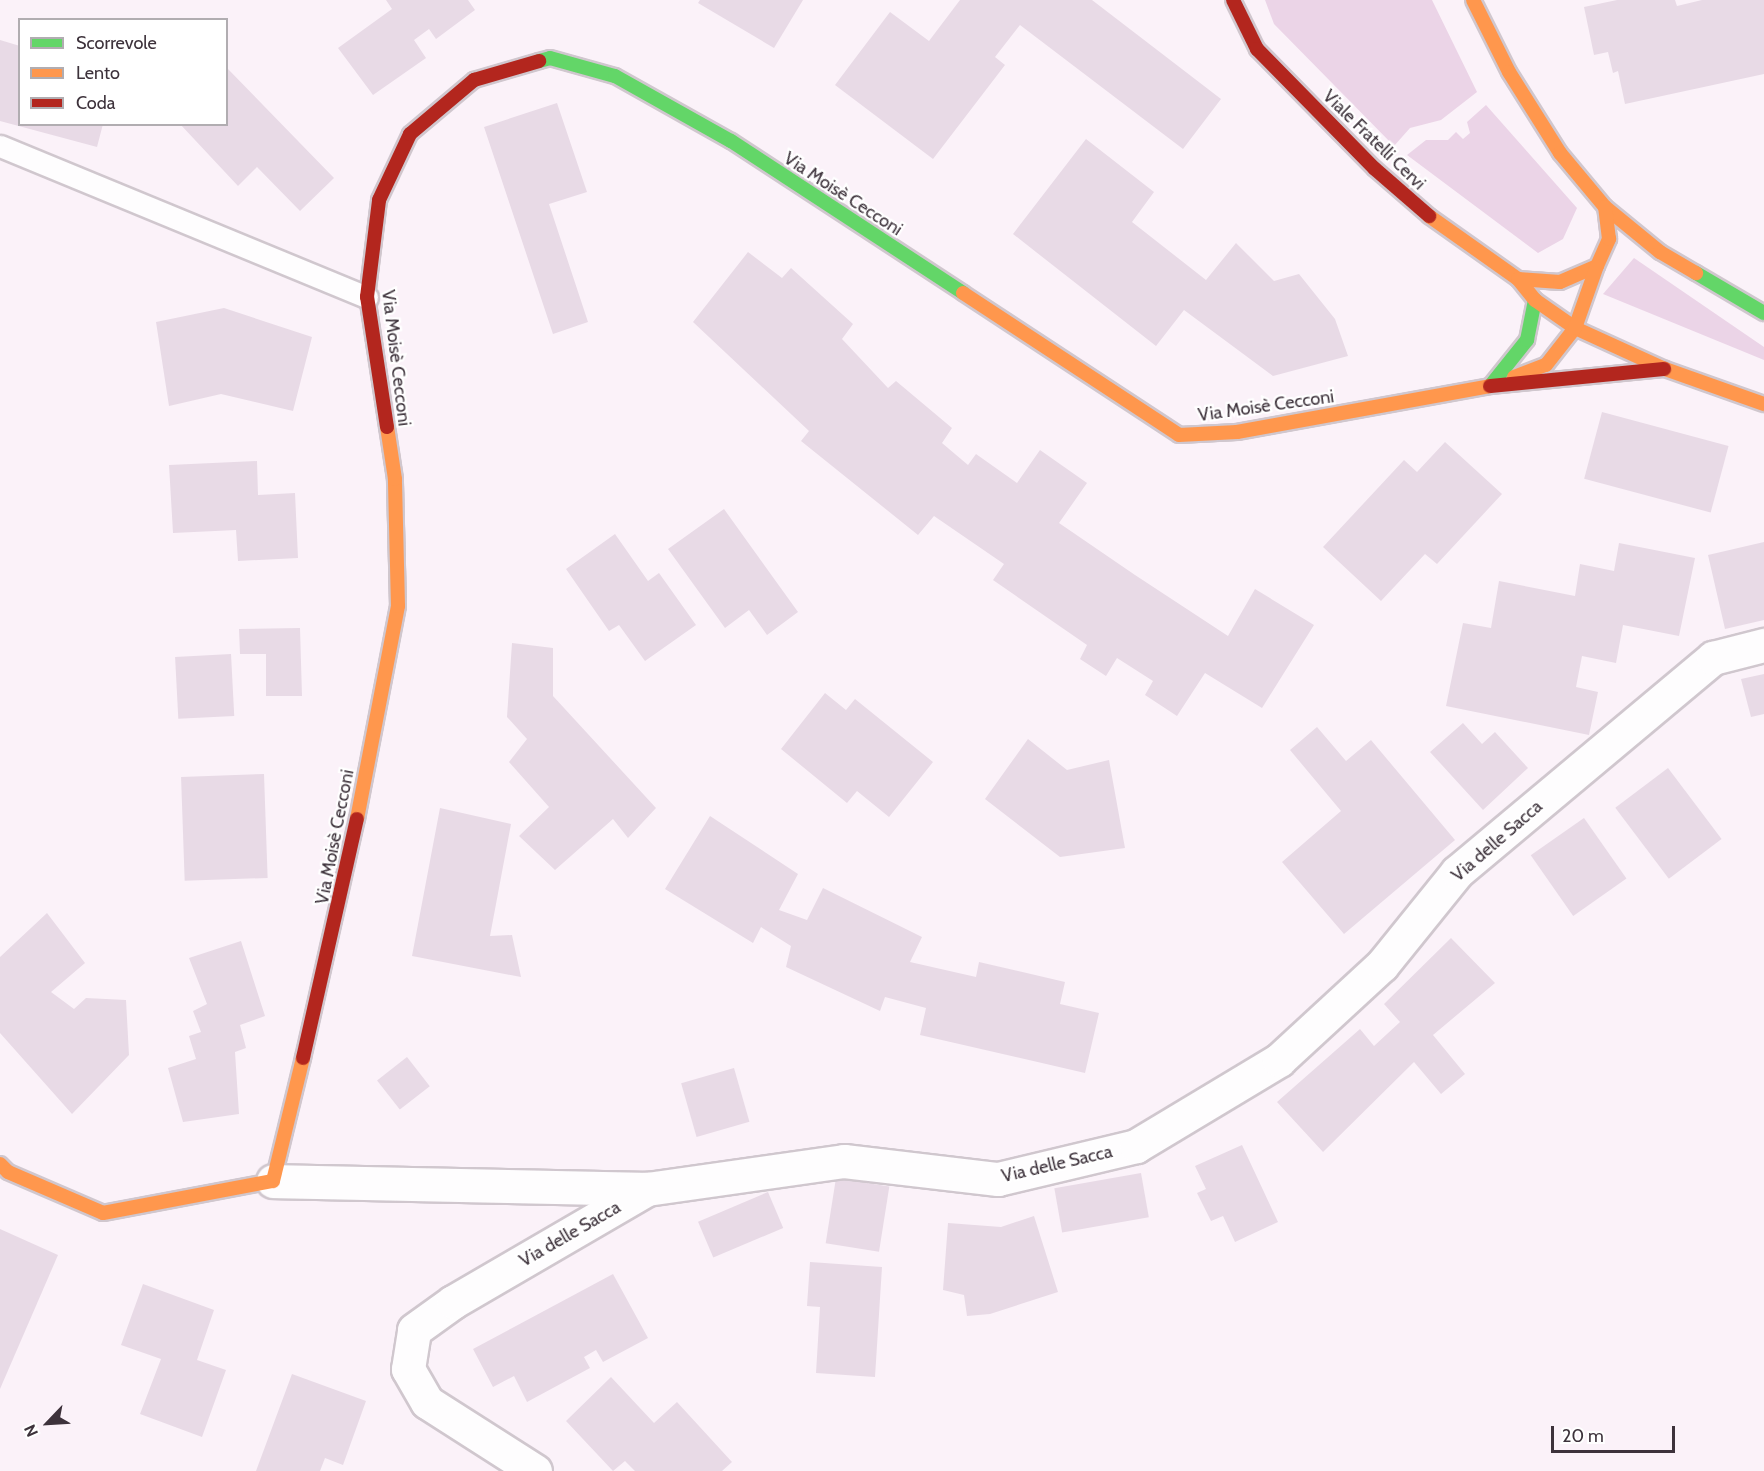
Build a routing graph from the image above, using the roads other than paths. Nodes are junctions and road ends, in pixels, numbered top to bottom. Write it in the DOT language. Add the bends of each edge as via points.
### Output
graph roads {
  1 [pos="1233,0"];
  2 [pos="1473,0"];
  3 [pos="0,146"];
  4 [pos="1605,207"];
  5 [pos="1597,266"];
  6 [pos="1518,279"];
  7 [pos="367,297"];
  8 [pos="1535,300"];
  9 [pos="1764,313"];
  10 [pos="1575,328"];
  11 [pos="1665,369"];
  12 [pos="1490,386"];
  13 [pos="1764,404"];
  14 [pos="1764,645"];
  15 [pos="0,1164"];
  16 [pos="273,1181"];
  17 [pos="647,1189"];
  18 [pos="535,1471"];
  1 -- 6 [label="street, Viale Fratelli Cervi" via="1257,49 1374,169 1446,230"];
  2 -- 4 [label="street" via="1509,72 1554,143"];
  3 -- 7 [label="lane"];
  4 -- 5 [label="street" via="1609,239"];
  4 -- 9 [label="street" via="1660,252"];
  5 -- 6 [label="street" via="1560,282"];
  5 -- 10 [label="street"];
  6 -- 8 [label="street, Viale Fratelli Cervi"];
  7 -- 12 [label="street, Via Moisè Cecconi" via="379,200 410,134 474,80 550,58 615,76 731,141 1179,435 1237,432"];
  7 -- 16 [label="street, Via Moisè Cecconi" via="395,478 398,606 340,908"];
  8 -- 10 [label="street, Viale Fratelli Cervi"];
  8 -- 12 [label="street" via="1527,340"];
  10 -- 11 [label="street, Viale Fratelli Cervi"];
  10 -- 12 [label="street" via="1546,365"];
  11 -- 12 [label="street"];
  11 -- 13 [label="street, Viale Fratelli Cervi"];
  14 -- 17 [label="street, Via delle Sacca" via="1713,658 1457,872 1382,965 1280,1060 1136,1146 998,1179 844,1161"];
  15 -- 16 [label="street" via="8,1172 103,1213"];
  16 -- 17 [label="street"];
  17 -- 18 [label="street, Via delle Sacca" via="453,1302 414,1330 408,1369 427,1402"];
}
